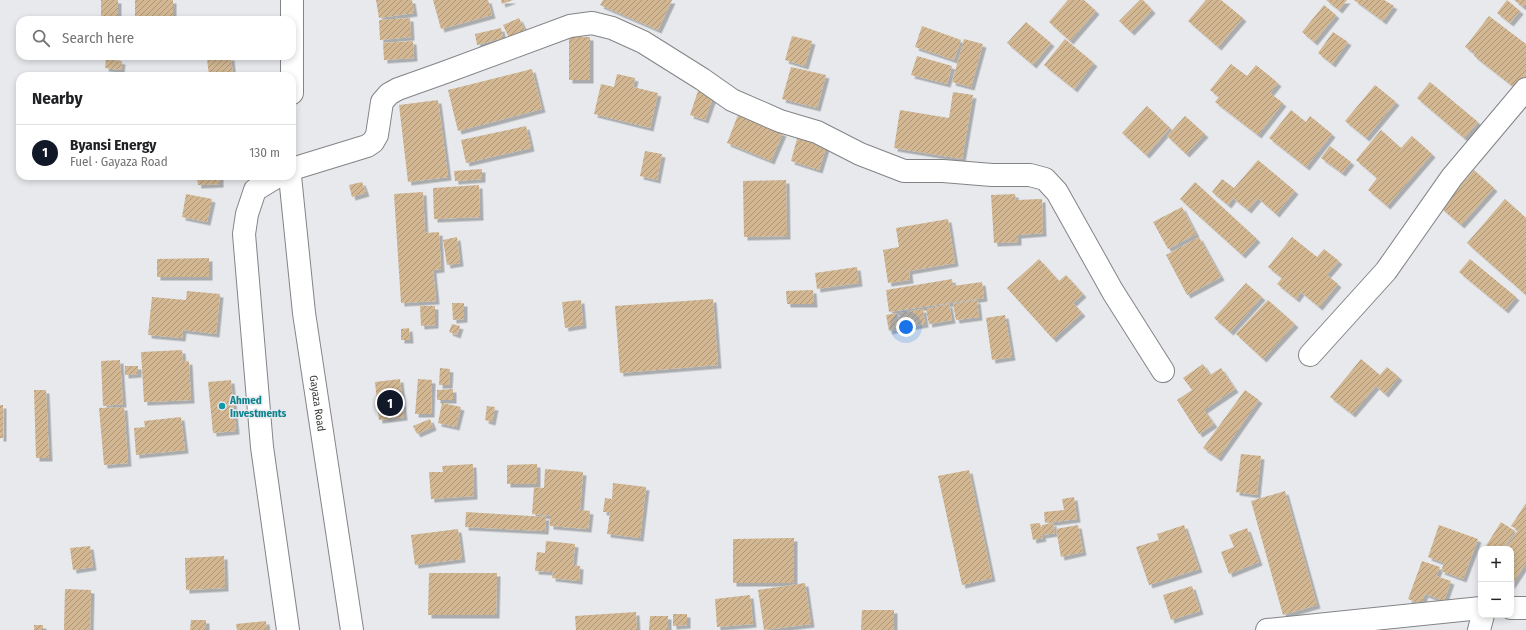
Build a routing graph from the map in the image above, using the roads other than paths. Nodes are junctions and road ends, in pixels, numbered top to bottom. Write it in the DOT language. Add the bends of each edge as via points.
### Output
graph roads {
  1 [pos="292,0"];
  2 [pos="292,16"];
  3 [pos="293,60"];
  4 [pos="293,72"];
  5 [pos="1526,89"];
  6 [pos="296,168"];
  7 [pos="271,180"];
  8 [pos="290,180"];
  9 [pos="1310,355"];
  10 [pos="1163,371"];
  11 [pos="1478,608"];
  12 [pos="1514,608"];
  13 [pos="1526,608"];
  14 [pos="1482,618"];
  15 [pos="1305,628"];
  16 [pos="288,630"];
  17 [pos="352,630"];
  18 [pos="1268,630"];
  19 [pos="1479,630"];
  1 -- 2 [label="street"];
  3 -- 4 [label="street"];
  5 -- 9 [label="street" via="1452,177 1386,271"];
  6 -- 10 [label="street" via="373,142 377,135 382,102 398,89 570,26 592,23 612,28 643,42 732,100 780,121 817,132 860,154 904,171 1030,175 1045,179 1057,192 1113,292"];
  7 -- 16 [label="street" via="255,190 246,214 244,234 262,447"];
  8 -- 17 [label="street, Gayaza Road" via="304,313"];
  11 -- 15 [label="street"];
  12 -- 13 [label="street"];
  14 -- 19 [label="street"];
  15 -- 18 [label="street"];
}
